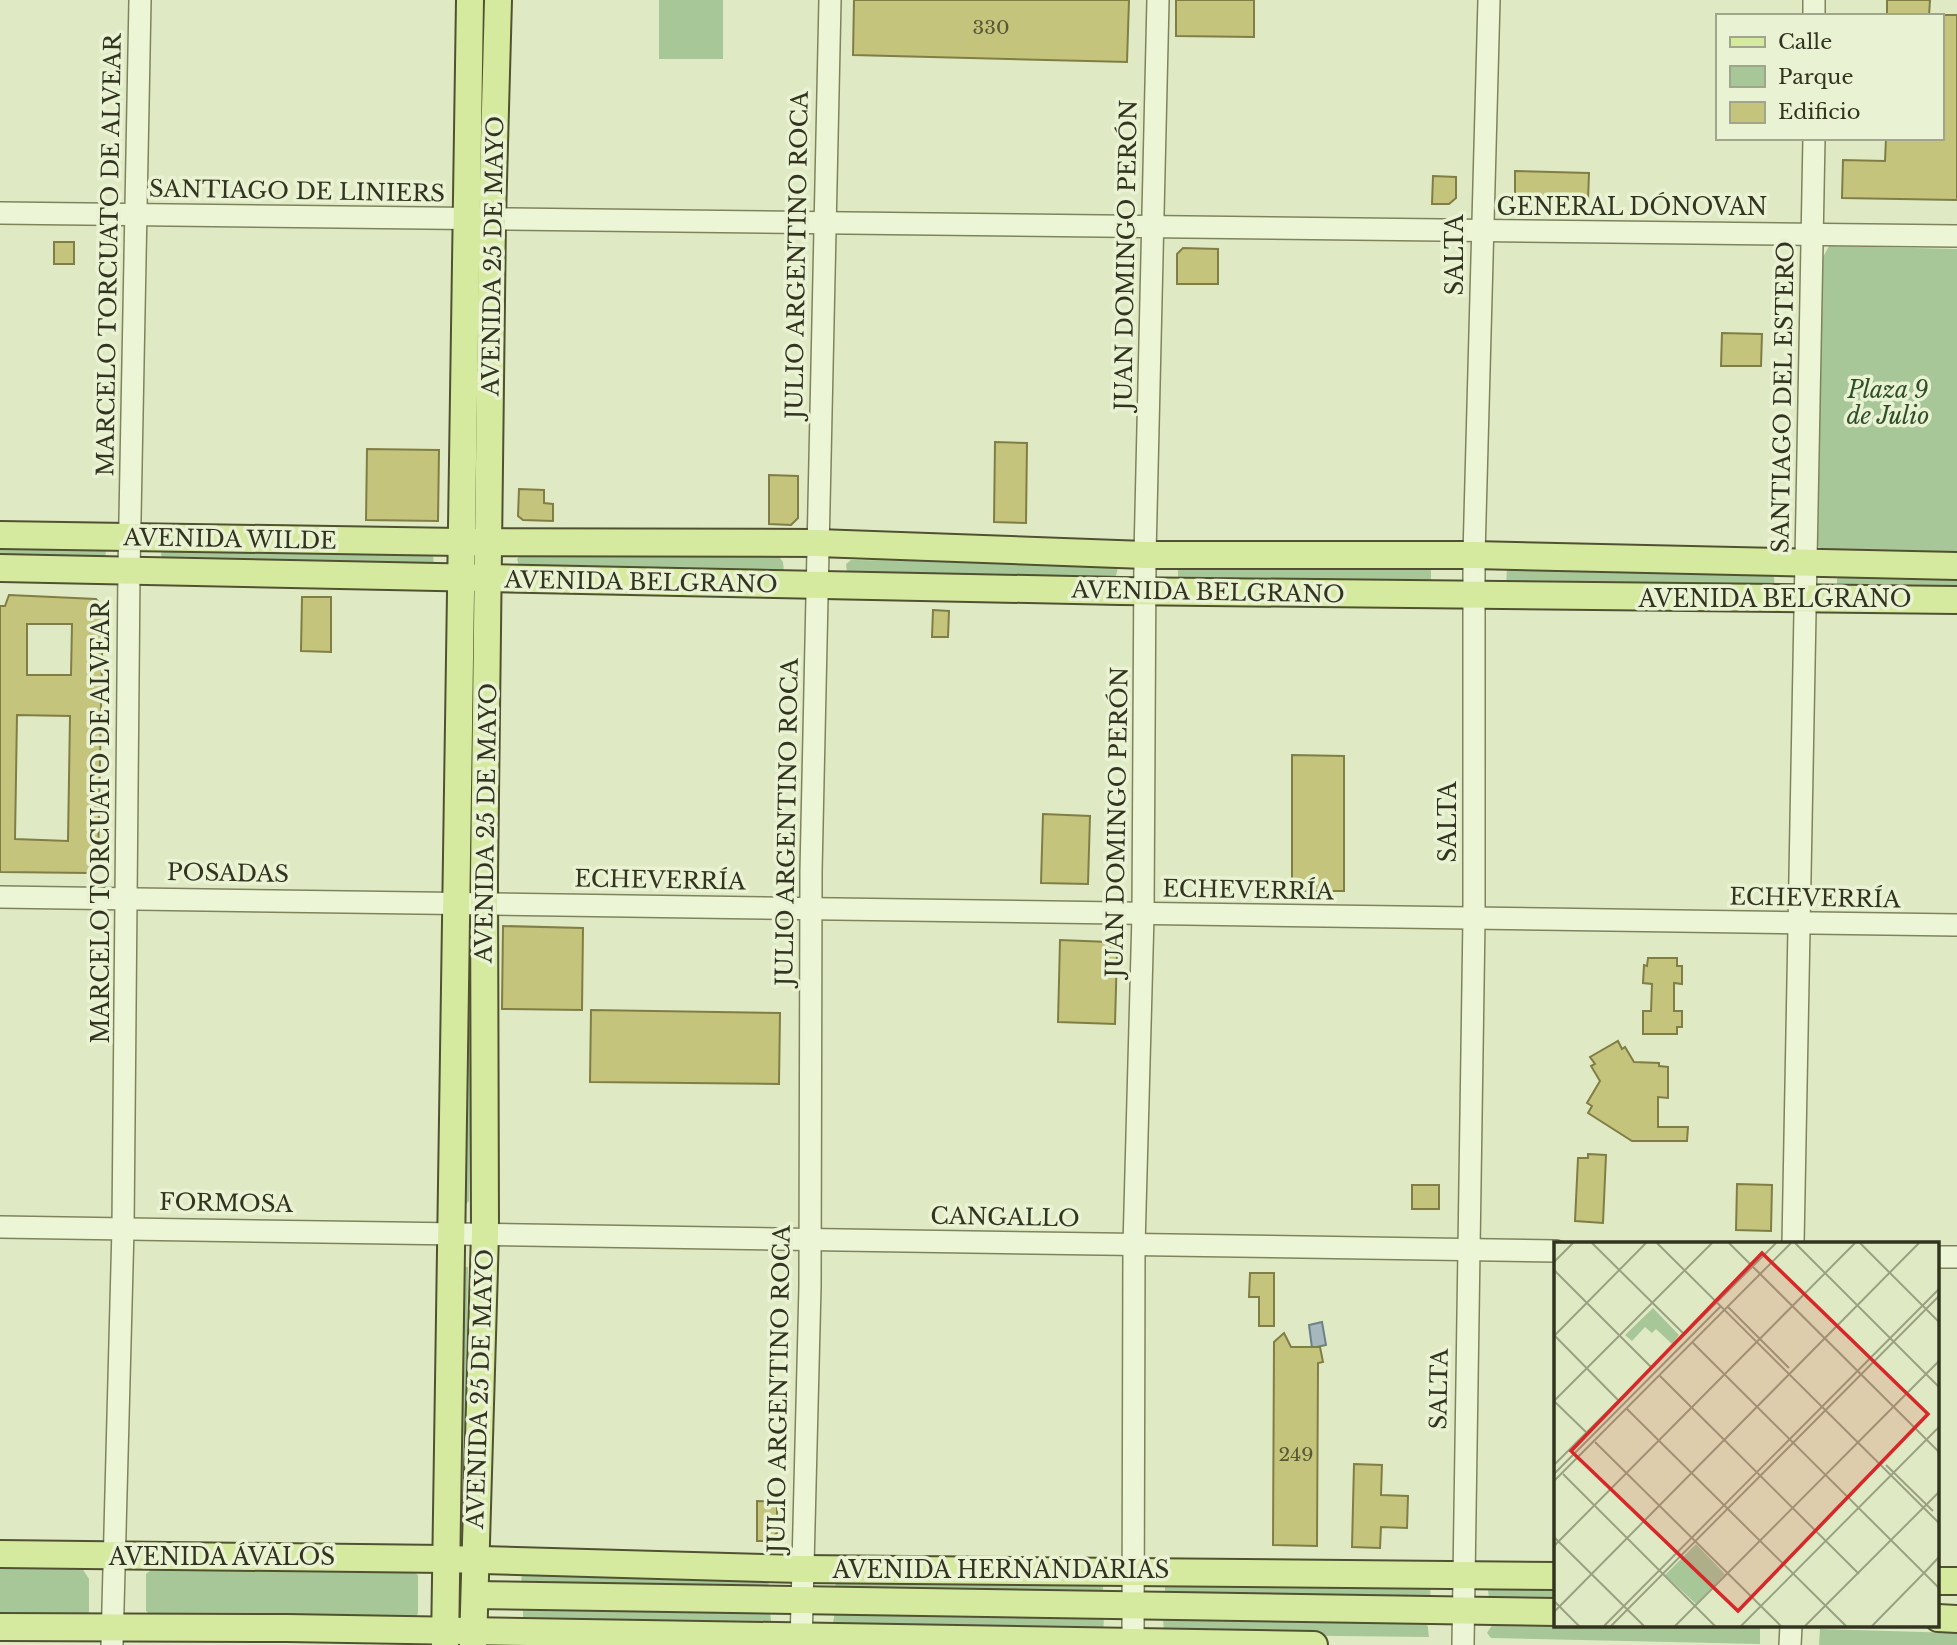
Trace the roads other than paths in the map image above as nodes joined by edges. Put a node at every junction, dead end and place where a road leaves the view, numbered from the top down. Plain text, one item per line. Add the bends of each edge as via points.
1 (140, 0) edge
2 (470, 0) edge
3 (498, 0) edge
4 (830, 0) edge
5 (1158, 0) edge
6 (1489, 0) edge
7 (1814, 140) edge
8 (0, 214) edge
9 (137, 214) junction
10 (479, 218) junction
11 (823, 223) junction
12 (1154, 225) junction
13 (1480, 232) junction
14 (1814, 234) junction
15 (1957, 236) edge
16 (0, 535) edge
17 (131, 538) junction
18 (460, 542) junction
19 (488, 542) junction
20 (818, 543) junction
21 (1145, 555) junction
22 (1474, 555) junction
23 (1805, 565) junction
24 (1957, 566) edge
25 (0, 568) edge
26 (129, 570) junction
27 (489, 579) junction
28 (460, 580) junction
29 (817, 586) junction
30 (1145, 591) junction
31 (1473, 596) junction
32 (1957, 600) edge
33 (1806, 601) junction
34 (0, 897) edge
35 (127, 897) junction
36 (454, 902) junction
37 (484, 903) junction
38 (811, 909) junction
39 (1143, 915) junction
40 (1474, 919) junction
41 (1800, 924) junction
42 (1957, 925) edge
43 (0, 1227) edge
44 (123, 1228) junction
45 (452, 1233) junction
46 (485, 1233) junction
47 (809, 1239) junction
48 (1793, 1242) edge
49 (1134, 1246) junction
50 (1467, 1249) junction
51 (1554, 1251) edge
52 (0, 1554) edge
53 (115, 1557) junction
54 (445, 1559) junction
55 (475, 1561) junction
56 (801, 1569) junction
57 (1134, 1570) junction
58 (1464, 1575) junction
59 (1554, 1576) edge
60 (475, 1595) junction
61 (803, 1601) junction
62 (1135, 1607) junction
63 (1463, 1611) junction
64 (1554, 1612) edge
65 (0, 1627) edge
66 (112, 1636) edge
67 (473, 1638) edge
68 (445, 1639) edge
69 (802, 1640) edge
70 (1133, 1644) edge
71 (1314, 1645) edge
72 (1463, 1645) edge

1 - 9 street, MARCELO TORCUATO DE ALVEAR
2 - 10 main road, AVENIDA 25 DE MAYO
3 - 10 main road, AVENIDA 25 DE MAYO
4 - 11 street, JULIO ARGENTINO ROCA
5 - 12 street, JUAN DOMINGO PERÓN
6 - 13 street, SALTA
7 - 14 street, SANTIAGO DEL ESTERO
8 - 9 street, SANTIAGO DE LINIERS
9 - 10 street, SANTIAGO DE LINIERS
9 - 17 street, MARCELO TORCUATO DE ALVEAR
10 - 11 street, GENERAL DÓNOVAN
10 - 18 main road, AVENIDA 25 DE MAYO
10 - 19 main road, AVENIDA 25 DE MAYO
11 - 12 street, GENERAL DÓNOVAN
11 - 20 street, JULIO ARGENTINO ROCA
12 - 13 street, GENERAL DÓNOVAN
12 - 21 street, JUAN DOMINGO PERÓN
13 - 14 street, GENERAL DÓNOVAN
13 - 22 street, SALTA
14 - 15 street, GENERAL DÓNOVAN
14 - 23 street, SANTIAGO DEL ESTERO
16 - 17 main road, AVENIDA WILDE
17 - 18 main road, AVENIDA WILDE
17 - 26 street, MARCELO TORCUATO DE ALVEAR
18 - 19 main road, AVENIDA BELGRANO
18 - 28 main road, AVENIDA 25 DE MAYO
19 - 20 main road, AVENIDA BELGRANO
19 - 27 main road, AVENIDA 25 DE MAYO
20 - 21 main road, AVENIDA BELGRANO
20 - 29 street, JULIO ARGENTINO ROCA
21 - 22 main road, AVENIDA BELGRANO
21 - 30 street, JUAN DOMINGO PERÓN
22 - 23 main road, AVENIDA BELGRANO
22 - 31 street, SALTA
23 - 24 main road, AVENIDA BELGRANO
23 - 33 street, SANTIAGO DEL ESTERO
25 - 26 main road, AVENIDA WILDE
26 - 28 main road, AVENIDA WILDE
26 - 35 street, MARCELO TORCUATO DE ALVEAR
27 - 28 main road, AVENIDA BELGRANO
27 - 29 main road, AVENIDA BELGRANO
27 - 37 main road, AVENIDA 25 DE MAYO
28 - 36 main road, AVENIDA 25 DE MAYO
29 - 30 main road, AVENIDA BELGRANO
29 - 38 street, JULIO ARGENTINO ROCA
30 - 31 main road, AVENIDA BELGRANO
30 - 39 street, JUAN DOMINGO PERÓN
31 - 33 main road, AVENIDA BELGRANO
31 - 40 street, SALTA
32 - 33 main road, AVENIDA BELGRANO
33 - 41 street, SANTIAGO DEL ESTERO
34 - 35 street, POSADAS
35 - 36 street, POSADAS
35 - 44 street, MARCELO TORCUATO DE ALVEAR
36 - 37 street, ECHEVERRÍA
36 - 45 main road, AVENIDA 25 DE MAYO
37 - 38 street, ECHEVERRÍA
37 - 46 main road, AVENIDA 25 DE MAYO
38 - 39 street, ECHEVERRÍA
38 - 47 street, JULIO ARGENTINO ROCA
39 - 40 street, ECHEVERRÍA
39 - 49 street, JUAN DOMINGO PERÓN
40 - 41 street, ECHEVERRÍA
40 - 50 street, SALTA
41 - 42 street, ECHEVERRÍA
41 - 48 street, SANTIAGO DEL ESTERO
43 - 44 street, FORMOSA
44 - 45 street, FORMOSA
44 - 53 street, MARCELO TORCUATO DE ALVEAR
45 - 46 street, CANGALLO
45 - 54 main road, AVENIDA 25 DE MAYO
46 - 47 street, CANGALLO
46 - 55 main road, AVENIDA 25 DE MAYO
47 - 49 street, CANGALLO
47 - 56 street, JULIO ARGENTINO ROCA
49 - 50 street, CANGALLO
49 - 57 street, JUAN DOMINGO PERÓN
50 - 51 street, CANGALLO
50 - 58 street, SALTA
52 - 53 main road, AVENIDA ÁVALOS
53 - 54 main road, AVENIDA ÁVALOS
53 - 66 street, MARCELO TORCUATO DE ALVEAR
54 - 55 main road, AVENIDA HERNANDARIAS
54 - 68 main road, AVENIDA 25 DE MAYO
55 - 56 main road, AVENIDA HERNANDARIAS
55 - 60 main road, AVENIDA 25 DE MAYO
56 - 57 main road, AVENIDA HERNANDARIAS
56 - 61 street, JULIO ARGENTINO ROCA
57 - 58 main road, AVENIDA HERNANDARIAS
57 - 62 street, JUAN DOMINGO PERÓN
58 - 59 main road, AVENIDA HERNANDARIAS
58 - 63 street, SALTA
60 - 61 main road, AVENIDA HERNANDARIAS
60 - 67 main road, AVENIDA 25 DE MAYO
61 - 62 main road, AVENIDA HERNANDARIAS
61 - 69 street, JULIO ARGENTINO ROCA
62 - 63 main road, AVENIDA HERNANDARIAS
62 - 70 street, JUAN DOMINGO PERÓN
63 - 64 main road, AVENIDA HERNANDARIAS
63 - 72 street, SALTA
65 - 66 main road
66 - 68 main road via 287,1628
67 - 68 main road
67 - 69 main road
69 - 70 main road
70 - 71 main road

